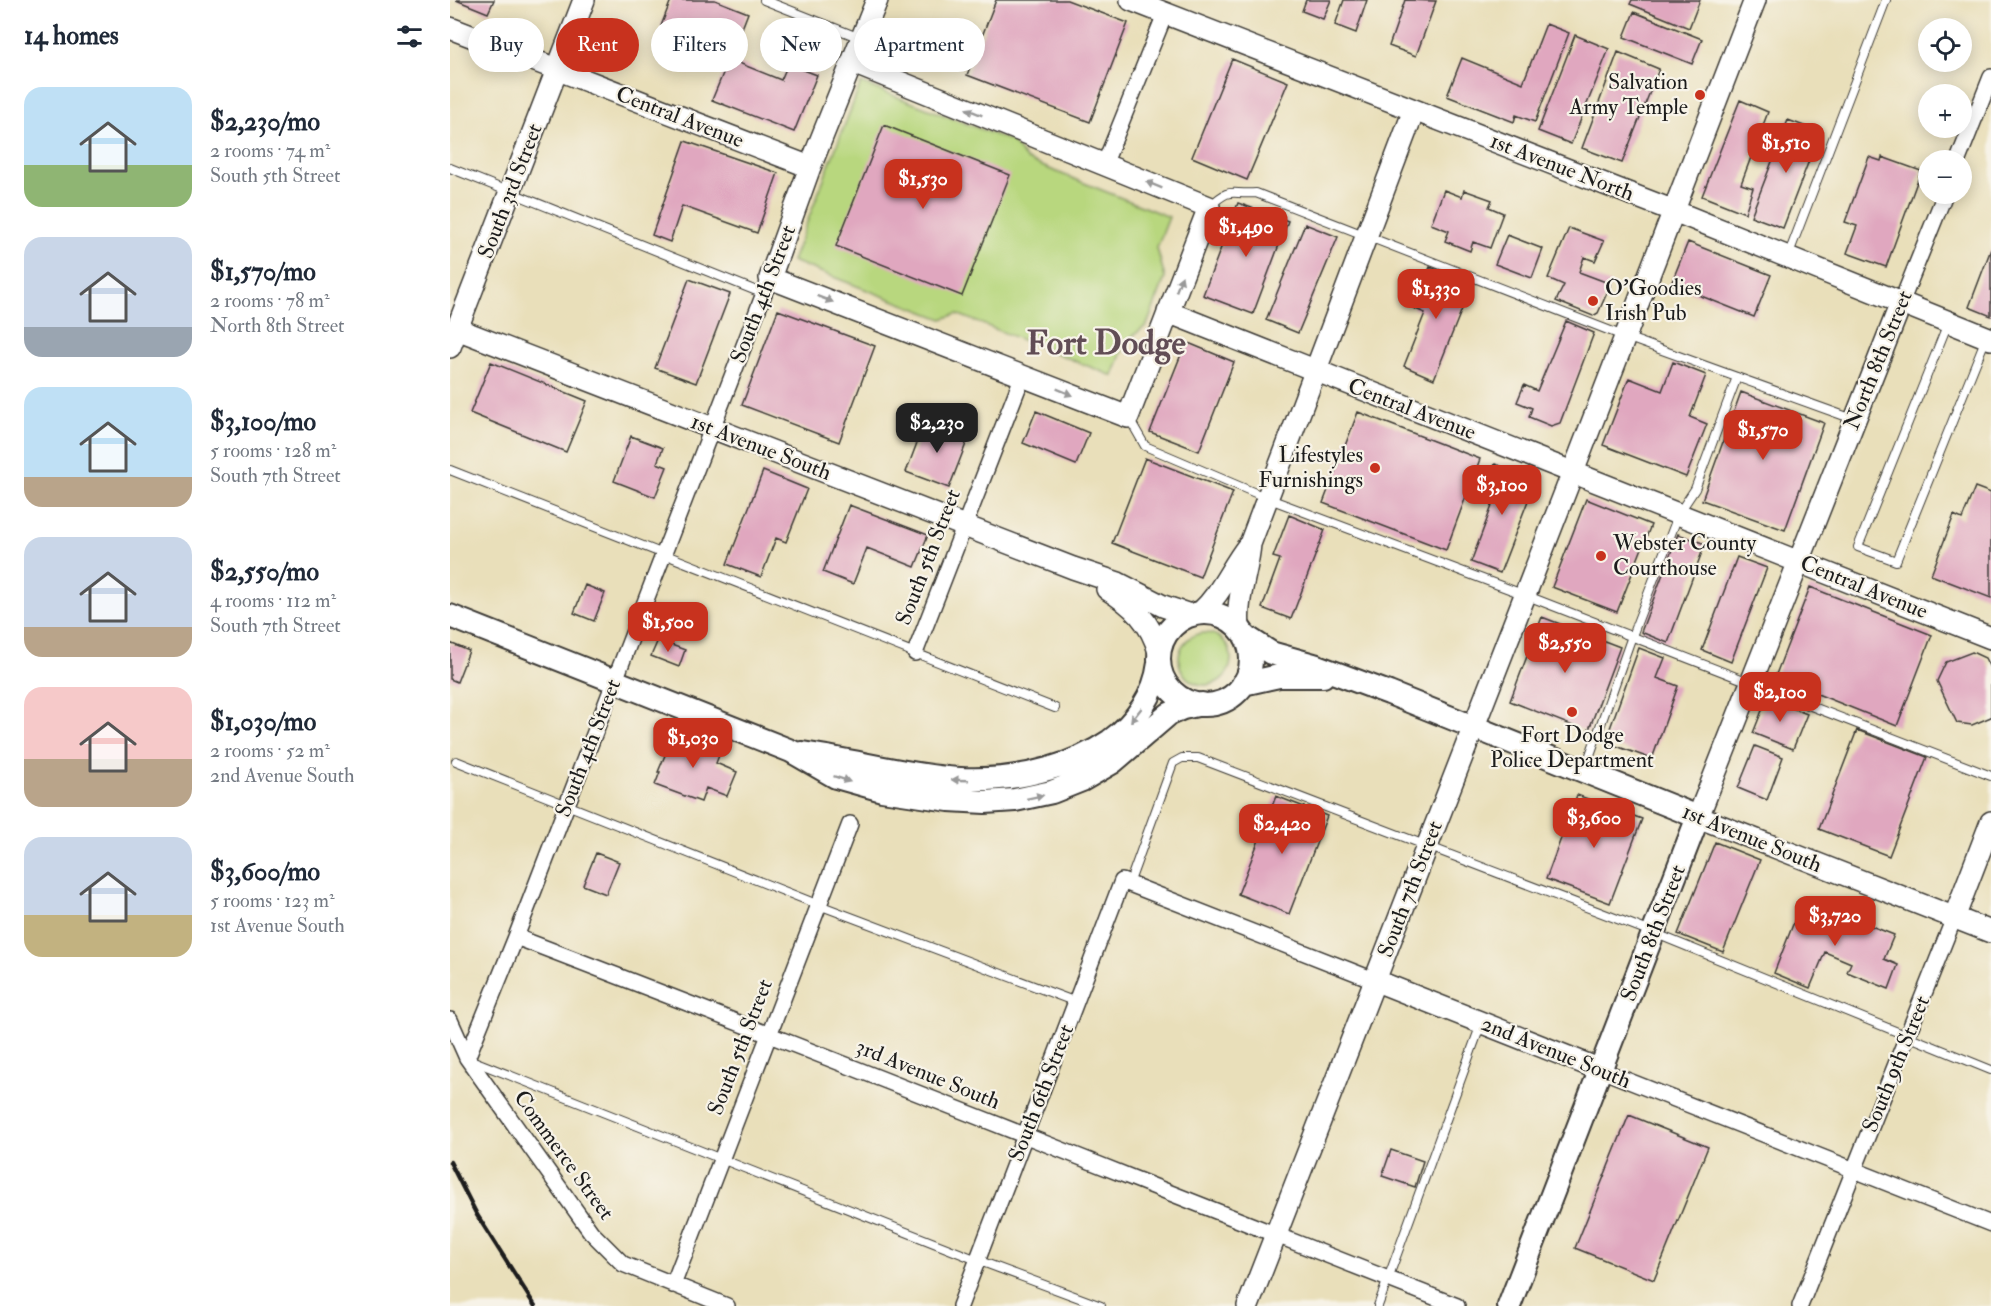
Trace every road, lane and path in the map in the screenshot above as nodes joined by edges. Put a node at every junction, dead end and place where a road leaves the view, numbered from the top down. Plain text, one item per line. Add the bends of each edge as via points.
1 (584, 0) edge
2 (764, 0) edge
3 (877, 0) edge
4 (1131, 0) edge
5 (1755, 0) edge
6 (1886, 0) edge
7 (1165, 14) junction
8 (577, 18) edge
9 (870, 18) edge
10 (450, 28) edge
11 (854, 36) edge
12 (853, 63) joint
13 (556, 68) edge
14 (556, 71) edge
15 (567, 72) edge
16 (1991, 77) edge
17 (1414, 110) junction
18 (1962, 150) edge
19 (1104, 165) junction
20 (810, 167) junction
21 (450, 168) edge
22 (510, 191) junction
23 (1941, 204) edge
24 (1209, 207) junction
25 (1674, 211) junction
26 (1367, 236) junction
27 (1788, 257) junction
28 (767, 286) junction
29 (1901, 303) junction
30 (1168, 312) junction
31 (1949, 322) junction
32 (452, 334) edge
33 (1626, 337) junction
34 (1989, 338) edge
35 (1316, 372) junction
36 (1023, 375) junction
37 (1737, 377) junction
38 (1128, 417) junction
39 (1854, 420) junction
40 (712, 428) junction
41 (450, 470) edge
42 (1573, 472) junction
43 (1267, 498) junction
44 (1678, 513) junction
45 (963, 526) junction
46 (1250, 544) junction
47 (663, 554) junction
48 (1799, 561) junction
49 (1073, 568) junction
50 (1525, 595) junction
51 (1195, 614) junction
52 (450, 616) edge
53 (1242, 632) junction
54 (1632, 636) junction
55 (1991, 638) edge
56 (915, 653) junction
57 (1159, 657) junction
58 (1346, 678) junction
59 (614, 682) junction
60 (1243, 684) junction
61 (1751, 684) junction
62 (1202, 704) junction
63 (1055, 708) dead end
64 (1473, 726) junction
65 (791, 752) junction
66 (456, 761) dead end
67 (1584, 771) junction
68 (1991, 776) edge
69 (565, 806) junction
70 (1698, 817) junction
71 (1991, 822) edge
72 (850, 824) dead end
73 (1426, 846) junction
74 (1125, 882) junction
75 (819, 905) junction
76 (1954, 918) junction
77 (1991, 932) edge
78 (1653, 933) junction
79 (516, 937) junction
80 (1374, 980) junction
81 (1076, 1002) junction
82 (450, 1020) edge
83 (1482, 1023) junction
84 (769, 1034) junction
85 (1907, 1036) junction
86 (467, 1058) junction
87 (1601, 1070) junction
88 (1991, 1070) edge
89 (1024, 1137) junction
90 (722, 1160) junction
91 (1853, 1170) junction
92 (1991, 1224) edge
93 (1274, 1234) junction
94 (977, 1260) junction
95 (1388, 1279) junction
96 (673, 1285) junction
97 (727, 1306) edge
98 (960, 1306) edge
99 (1101, 1306) edge
100 (1248, 1306) edge
101 (1378, 1306) edge
102 (1457, 1306) edge
103 (1509, 1306) edge
104 (1800, 1306) edge

1 - 8 main road, South 3rd Street
2 - 11 lane
3 - 9 main road, South 4th Street
4 - 7 main road, 1st Avenue North
5 - 25 main road, South 7th Street
6 - 27 lane
7 - 17 main road, 1st Avenue North
7 - 19 street
10 - 13 main road, Central Avenue
19 -> 12 main road
12 - 20 main road, South 4th Street
14 - 22 main road, South 3rd Street
15 - 20 main road, Central Avenue
16 - 18 street
17 - 25 main road, 1st Avenue North
17 - 26 main road
24 -> 19 main road
20 - 28 main road, South 4th Street
21 - 22 lane
22 - 28 lane
22 - 32 main road, South 3rd Street
23 - 29 street, North 8th Street
24 - 26 lane via 1224,193 1256,193
30 -> 24 main road
25 - 27 main road, 1st Avenue North
25 - 33 main road, South 7th Street
26 - 33 lane
26 - 35 main road
27 - 29 main road, 1st Avenue North
28 -> 36 main road
28 - 40 street, South 4th Street
29 - 31 main road, 1st Avenue North
29 - 39 main road, North 8th Street
30 - 35 main road, Central Avenue
30 - 38 main road
31 - 34 main road, 1st Avenue North
31 - 34 lane via 1858,546 1867,550 1896,561
32 - 40 main road, 1st Avenue South
33 - 37 lane
33 - 42 main road, South 7th Street
35 - 42 main road, Central Avenue
35 - 43 main road
36 -> 38 main road
36 - 45 street, South 5th Street
37 - 39 lane
37 - 44 lane via 1695,489
38 - 43 lane via 1145,446
39 - 48 main road, North 8th Street
40 - 45 main road, 1st Avenue South
40 - 47 street, South 4th Street
41 - 47 lane
42 - 44 main road, Central Avenue
42 - 50 main road, South 7th Street
43 - 46 main road
43 - 50 lane
44 - 48 main road, Central Avenue
44 - 54 lane
45 - 49 main road, 1st Avenue South
45 - 56 street, South 5th Street
46 - 51 main road via 1219,594
46 - 53 main road via 1238,605
47 - 56 lane
47 - 59 street, South 4th Street
48 - 55 main road, Central Avenue
48 - 61 main road, South 8th Street
49 - 51 main road, 1st Avenue South via 1118,583 1163,606
49 - 57 main road, 1st Avenue South via 1125,600 1142,616 1155,638
50 - 54 lane
50 - 64 main road, South 7th Street
51 - 53 main road, 1st Avenue South via 1220,615
51 - 57 main road via 1167,633
52 - 59 main road
53 - 58 main road, 1st Avenue South via 1271,653
53 - 60 main road via 1251,657
54 - 61 lane
54 - 67 lane
56 - 63 lane
57 - 62 main road, 1st Avenue South via 1164,679 1177,695
57 -> 65 main road via 1155,683 1146,702 1117,736 1073,761 1019,777 950,779
58 - 60 main road, 1st Avenue South via 1297,674
58 - 64 main road, 1st Avenue South
59 - 65 main road
59 - 69 street, South 4th Street
60 - 62 main road, 1st Avenue South via 1222,701
61 - 68 lane
61 - 70 main road, South 8th Street
65 -> 62 main road via 836,777 882,790 950,800 1015,800 1082,780 1121,756 1169,714
64 - 67 main road, 1st Avenue South
64 - 73 main road, South 7th Street
66 - 69 lane
67 - 70 main road, 1st Avenue South
69 - 75 lane
69 - 79 street, South 4th Street
70 - 76 main road, 1st Avenue South
70 - 78 main road, South 8th Street
71 - 76 main road, South 9th Street
72 - 75 street, South 5th Street
73 - 74 lane via 1198,758 1182,758 1173,764
73 - 78 lane
73 - 80 main road, South 7th Street
74 - 80 street, 2nd Avenue South
74 - 81 street, South 6th Street
75 - 81 lane
75 - 84 street, South 5th Street
76 - 77 main road, 1st Avenue South
76 - 85 street, South 9th Street
78 - 85 lane
78 - 87 main road, South 8th Street
79 - 84 street, 3rd Avenue South
79 - 86 street, South 4th Street
80 - 83 main road, 2nd Avenue South
80 - 93 main road, South 7th Street
81 - 89 street, South 6th Street
82 - 86 street, Commerce Street
83 - 87 main road, 2nd Avenue South
83 - 95 lane
84 - 89 street, 3rd Avenue South
84 - 90 street, South 5th Street
85 - 88 lane
85 - 91 street, South 9th Street
86 - 90 lane
86 - 96 street, Commerce Street via 591,1232 623,1263
87 - 91 street, 2nd Avenue South
87 - 103 main road, South 8th Street
89 - 93 street, 3rd Avenue South
89 - 94 street, South 6th Street
90 - 94 lane
90 - 96 street, South 5th Street
91 - 92 street, 2nd Avenue South
91 - 104 street, South 9th Street
93 - 95 street, 3rd Avenue South
93 - 100 main road, South 7th Street
94 - 98 street, South 6th Street
94 - 99 lane
95 - 101 lane
95 - 102 street, 3rd Avenue South
96 - 97 street, Commerce Street

